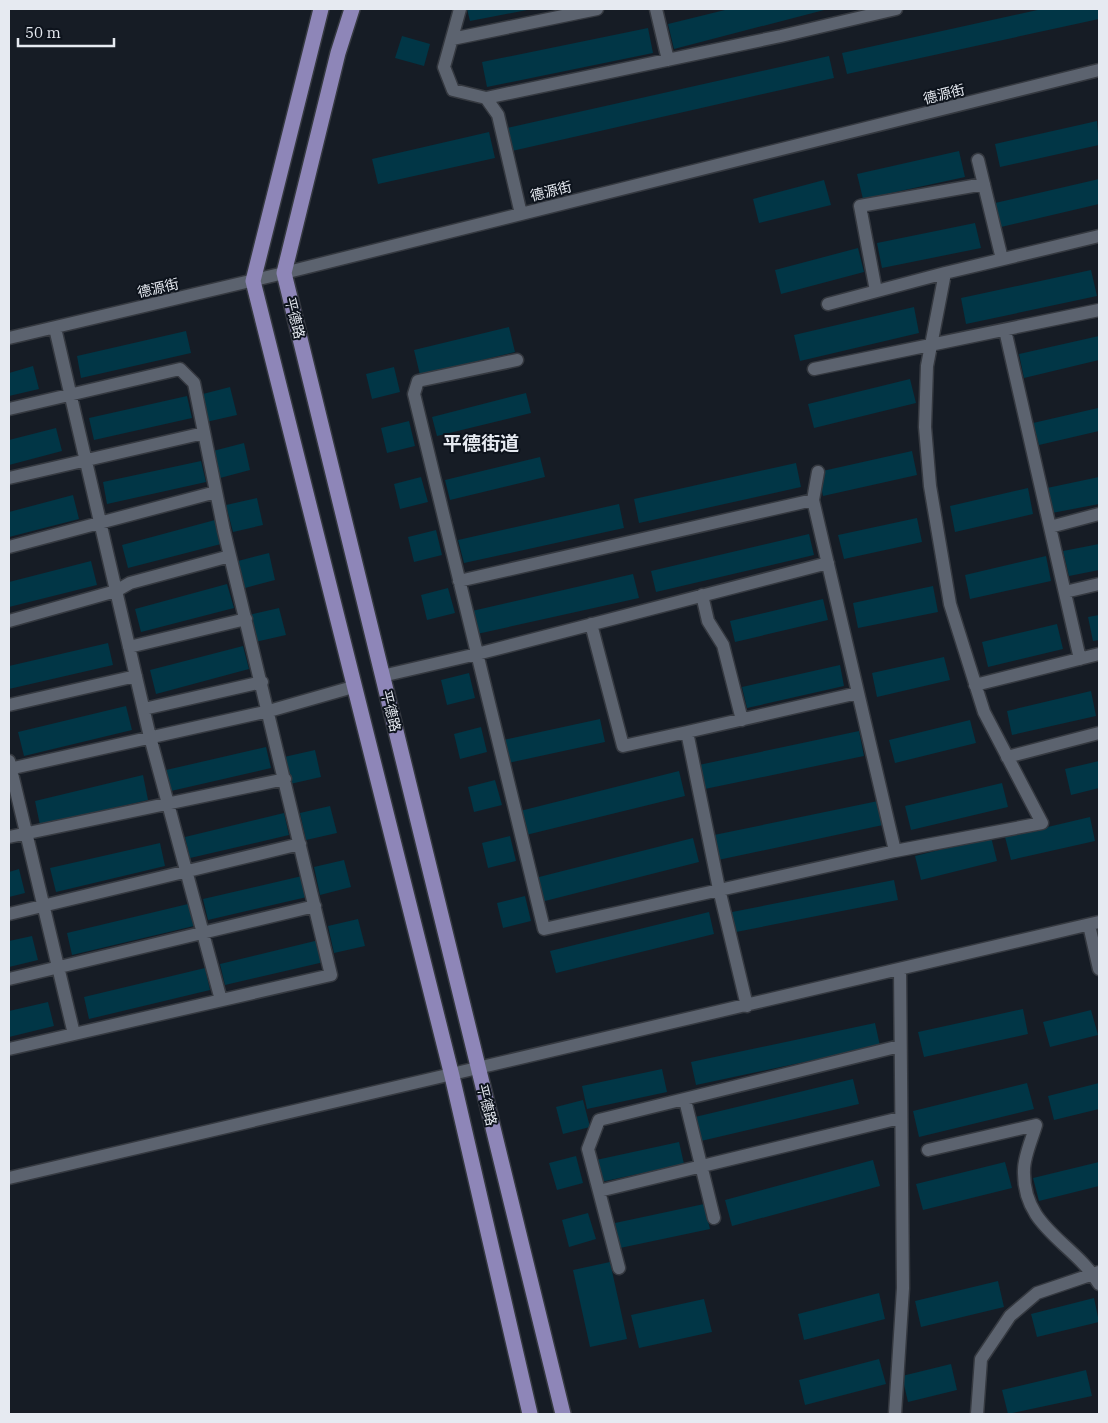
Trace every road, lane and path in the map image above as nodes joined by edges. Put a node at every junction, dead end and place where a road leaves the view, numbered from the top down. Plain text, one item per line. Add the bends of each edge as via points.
1 (321, 9) edge
2 (352, 9) edge
3 (460, 9) edge
4 (597, 9) edge
5 (656, 9) edge
6 (896, 9) edge
7 (849, 14) edge
8 (452, 39) junction
9 (668, 60) junction
10 (1099, 72) edge
11 (486, 98) junction
12 (978, 160) dead end
13 (984, 184) junction
14 (521, 214) junction
15 (1099, 236) edge
16 (1002, 259) junction
17 (284, 273) junction
18 (945, 273) junction
19 (253, 281) junction
20 (876, 291) junction
21 (828, 304) dead end
22 (1099, 310) edge
23 (55, 328) junction
24 (1005, 330) junction
25 (9, 338) edge
26 (932, 344) junction
27 (518, 360) dead end
28 (814, 369) dead end
29 (69, 395) junction
30 (9, 409) edge
31 (204, 433) junction
32 (84, 460) junction
33 (818, 472) dead end
34 (9, 478) edge
35 (216, 492) junction
36 (813, 500) junction
37 (1099, 514) edge
38 (100, 524) junction
39 (1050, 527) junction
40 (9, 547) edge
41 (230, 556) junction
42 (828, 563) junction
43 (459, 581) junction
44 (1099, 584) edge
45 (116, 591) junction
46 (1065, 592) junction
47 (702, 595) junction
48 (246, 619) junction
49 (9, 621) edge
50 (591, 624) junction
51 (129, 647) junction
52 (477, 654) junction
53 (1098, 657) edge
54 (1080, 659) junction
55 (136, 676) junction
56 (382, 676) junction
57 (262, 682) junction
58 (976, 685) junction
59 (353, 687) junction
60 (858, 693) junction
61 (9, 705) edge
62 (144, 709) junction
63 (269, 711) junction
64 (742, 720) junction
65 (687, 732) junction
66 (1099, 733) edge
67 (150, 737) junction
68 (1007, 757) junction
69 (9, 766) edge
70 (285, 779) junction
71 (169, 805) junction
72 (26, 834) junction
73 (9, 838) edge
74 (300, 844) junction
75 (895, 851) junction
76 (188, 871) junction
77 (719, 889) junction
78 (315, 906) junction
79 (44, 907) junction
80 (9, 914) edge
81 (1094, 924) edge
82 (204, 932) junction
83 (59, 968) junction
84 (1099, 969) edge
85 (900, 970) junction
86 (9, 979) edge
87 (221, 1000) junction
88 (747, 1006) junction
89 (74, 1034) junction
90 (900, 1046) junction
91 (9, 1048) edge
92 (478, 1070) junction
93 (452, 1076) junction
94 (685, 1100) junction
95 (900, 1118) junction
96 (928, 1150) dead end
97 (703, 1166) junction
98 (9, 1178) edge
99 (599, 1191) junction
100 (714, 1218) dead end
101 (619, 1268) dead end
102 (1097, 1277) edge
103 (530, 1414) edge
104 (563, 1414) edge
105 (895, 1414) edge
106 (977, 1414) edge

1 - 19 main road, 平德路
2 - 17 main road, 平德路 via 338,53
3 - 8 street
4 - 8 street
5 - 9 street
6 - 7 street
7 - 9 street
8 - 11 street via 444,68 453,90
9 - 11 street
10 - 14 street, 德源街
11 - 14 street via 498,115
12 - 13 street
13 - 16 street
13 - 20 street via 860,206
14 - 17 street, 德源街
15 - 16 street
16 - 18 street
17 - 19 street, 德源街
17 - 56 main road, 平德路
18 - 20 street
18 - 26 street
19 - 23 street, 德源街
19 - 59 main road, 平德路
20 - 21 street
22 - 24 street
23 - 25 street, 德源街
23 - 29 street
24 - 26 street
24 - 39 street
26 - 28 street
26 - 58 street via 925,427 930,486 950,604
27 - 43 street via 418,381 414,394
29 - 30 street
29 - 31 street via 180,369 194,383
29 - 32 street
31 - 32 street
31 - 35 street
32 - 34 street
32 - 38 street
33 - 36 street
35 - 38 street
35 - 41 street
36 - 42 street
36 - 43 street
37 - 39 street
38 - 40 street
38 - 45 street
39 - 46 street
41 - 45 street via 130,582
41 - 48 street
42 - 47 street
42 - 60 street
43 - 52 street
44 - 46 street
45 - 49 street
45 - 51 street
46 - 54 street
47 - 50 street
47 - 64 street via 708,621 723,645
48 - 51 street
48 - 57 street
50 - 52 street
50 - 65 street via 623,746
51 - 55 street
52 - 56 street
52 - 77 street via 544,929
53 - 54 street
54 - 58 street
55 - 61 street
55 - 62 street
56 - 92 main road, 平德路
57 - 62 street
57 - 63 street
58 - 68 street via 984,712
59 - 63 street
59 - 93 main road, 平德路
60 - 64 street
60 - 75 street
62 - 67 street
63 - 67 street
63 - 70 street
64 - 65 street
65 - 77 street
66 - 68 street
67 - 69 street
67 - 71 street
68 - 75 street via 1042,823
69 - 72 street
70 - 71 street
70 - 74 street
71 - 72 street
71 - 76 street
72 - 73 street
72 - 79 street
74 - 76 street
74 - 78 street
75 - 77 street
76 - 79 street
76 - 82 street
77 - 88 street
78 - 82 street
78 - 87 street via 331,975
79 - 80 street
79 - 83 street
81 - 84 street
81 - 85 street
82 - 83 street
82 - 87 street
83 - 86 street
83 - 89 street
85 - 88 street
85 - 90 street
87 - 89 street
88 - 92 street
89 - 91 street
90 - 94 street
90 - 95 street
92 - 93 street
92 - 104 main road, 平德路
93 - 98 street
93 - 103 main road, 平德路
94 - 97 street
94 - 99 street via 599,1120 588,1149
95 - 97 street
95 - 105 street via 903,1288
96 - 102 street via 1036,1126 1024,1168 1026,1194 1040,1223
97 - 99 street
97 - 100 street
99 - 101 street
102 - 106 street via 1037,1293 1010,1316 981,1359

